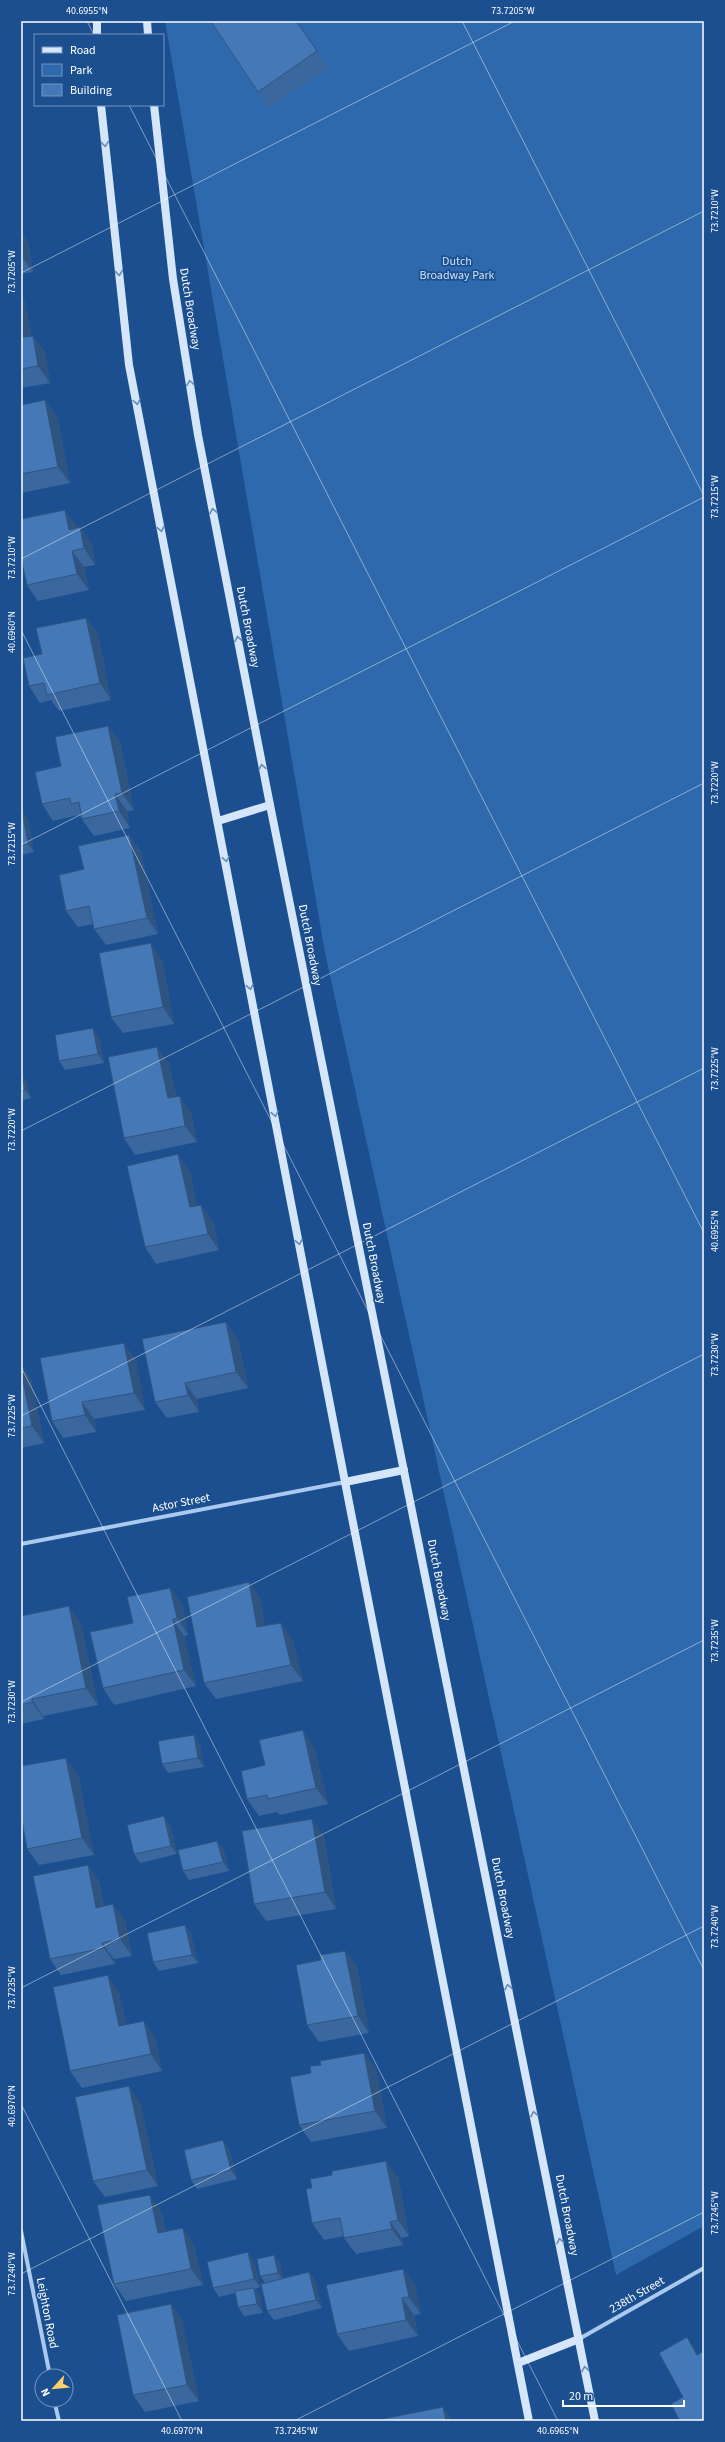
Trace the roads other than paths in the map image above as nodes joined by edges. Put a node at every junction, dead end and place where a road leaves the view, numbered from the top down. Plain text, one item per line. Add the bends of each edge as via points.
1 (97, 21) edge
2 (147, 21) edge
3 (97, 34) edge
4 (148, 34) edge
5 (101, 106) edge
6 (154, 106) edge
7 (270, 805) junction
8 (218, 821) junction
9 (404, 1470) junction
10 (345, 1482) junction
11 (21, 1544) edge
12 (21, 2231) edge
13 (704, 2268) edge
14 (579, 2339) junction
15 (518, 2363) junction
16 (48, 2368) edge
17 (56, 2408) edge
18 (58, 2421) edge
19 (529, 2421) edge
20 (595, 2421) edge

1 - 3 main road
2 - 4 main road
5 -> 8 main road via 129,365
7 -> 6 main road, Dutch Broadway via 197,427 173,279
7 - 8 main road
7 - 9 main road, Dutch Broadway
8 -> 10 main road
9 - 10 main road
14 -> 9 main road, Dutch Broadway
10 - 11 street, Astor Street
10 - 15 main road
12 - 16 street, Leighton Road
13 - 14 street, 238th Street
14 - 15 main road
20 -> 14 main road, Dutch Broadway
15 - 19 main road
17 - 18 street

